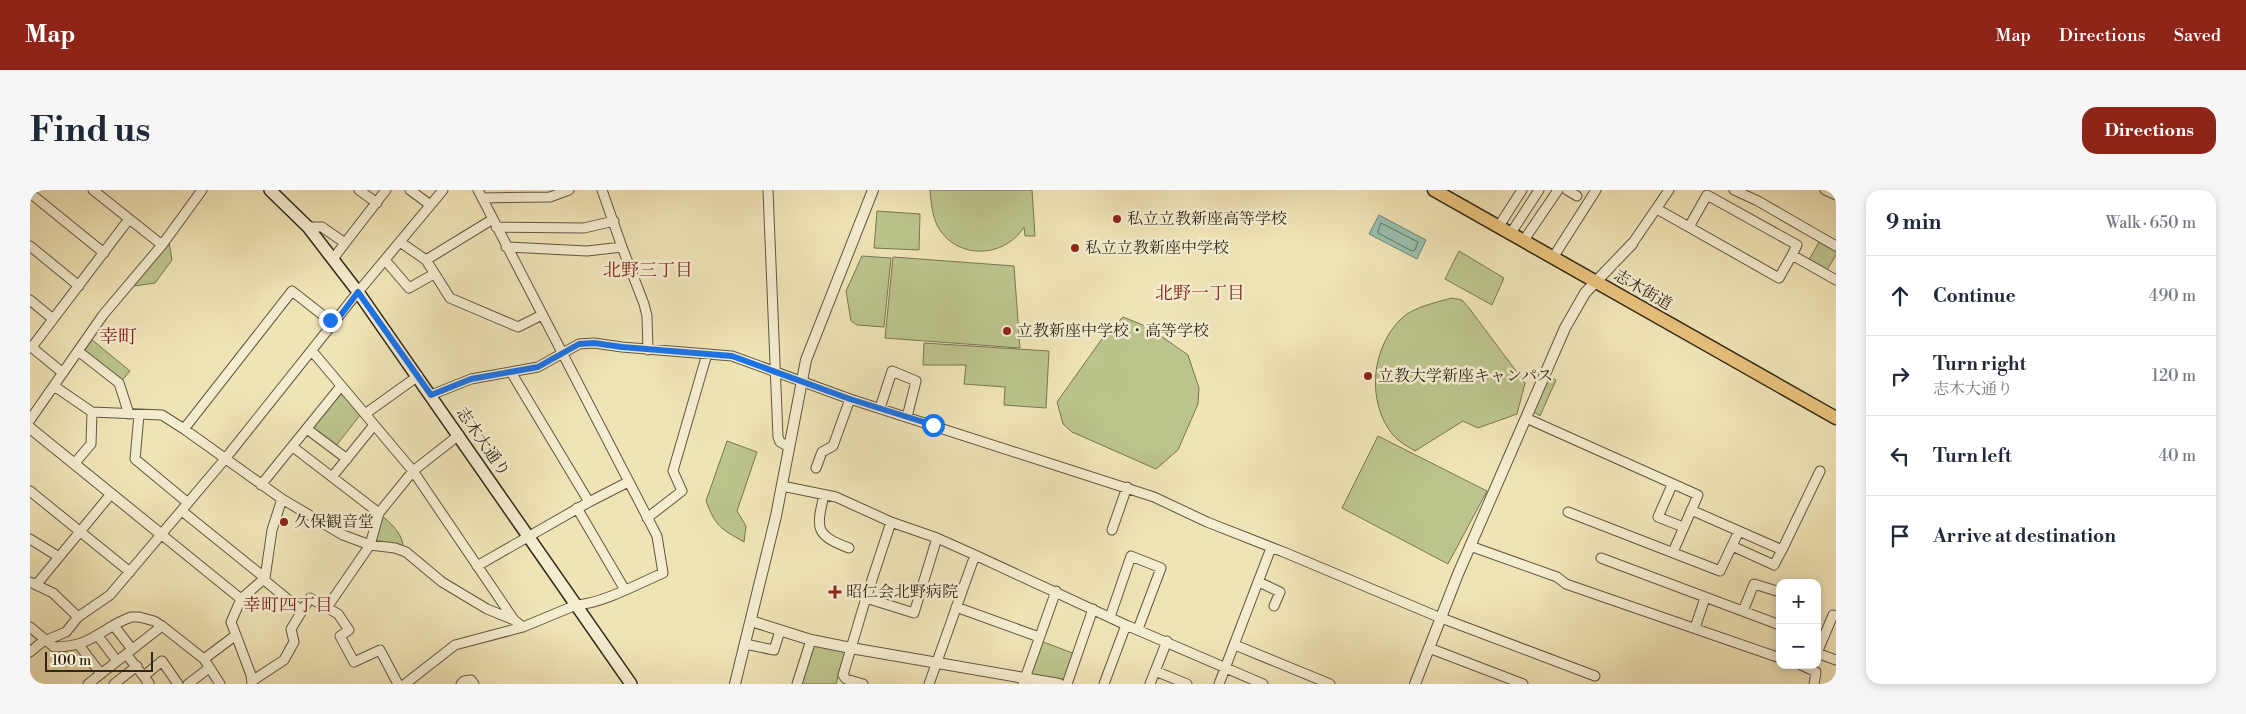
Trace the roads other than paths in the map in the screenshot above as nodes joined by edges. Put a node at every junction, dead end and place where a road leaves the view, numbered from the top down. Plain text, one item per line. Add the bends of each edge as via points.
1 (93, 190) edge
2 (202, 190) edge
3 (359, 190) edge
4 (386, 190) edge
5 (410, 190) edge
6 (443, 190) edge
7 (569, 190) edge
8 (602, 190) edge
9 (768, 190) edge
10 (872, 190) edge
11 (1434, 190) edge
12 (1522, 190) edge
13 (1539, 190) edge
14 (1558, 190) edge
15 (1568, 190) edge
16 (1596, 190) edge
17 (1670, 190) edge
18 (1734, 190) edge
19 (1825, 190) edge
20 (274, 191) edge
21 (30, 193) edge
22 (480, 194) edge
23 (1836, 195) edge
24 (1577, 196) dead end
25 (377, 203) junction
26 (429, 204) junction
27 (1657, 209) junction
28 (129, 219) junction
29 (614, 221) junction
30 (494, 223) junction
31 (1499, 226) junction
32 (1689, 226) junction
33 (308, 227) junction
34 (1511, 233) junction
35 (1524, 240) junction
36 (400, 242) junction
37 (345, 243) junction
38 (1632, 244) joint
39 (162, 245) junction
40 (30, 246) edge
41 (1836, 246) edge
42 (506, 247) junction
43 (622, 247) junction
44 (104, 252) junction
45 (1792, 255) junction
46 (1554, 256) junction
47 (333, 259) junction
48 (385, 260) junction
49 (426, 260) junction
50 (434, 274) junction
51 (1836, 280) edge
52 (1596, 282) junction
53 (79, 286) junction
54 (358, 292) junction
55 (30, 300) edge
56 (542, 315) junction
57 (53, 319) junction
58 (334, 324) junction
59 (31, 347) edge
60 (648, 350) junction
61 (78, 351) junction
62 (312, 351) junction
63 (561, 353) junction
64 (707, 354) junction
65 (776, 371) junction
66 (511, 372) junction
67 (63, 373) junction
68 (418, 376) junction
69 (801, 380) junction
70 (54, 386) junction
71 (341, 386) junction
72 (431, 395) junction
73 (850, 399) junction
74 (880, 408) junction
75 (92, 412) junction
76 (129, 414) junction
77 (365, 414) junction
78 (139, 415) junction
79 (907, 417) junction
80 (1526, 418) junction
81 (1836, 418) edge
82 (30, 420) edge
83 (374, 425) junction
84 (30, 428) edge
85 (184, 429) junction
86 (307, 429) junction
87 (459, 435) junction
88 (293, 447) junction
89 (789, 447) junction
90 (226, 459) junction
91 (347, 459) junction
92 (74, 464) junction
93 (816, 468) dead end
94 (413, 471) junction
95 (1820, 471) dead end
96 (332, 477) junction
97 (628, 482) junction
98 (261, 485) junction
99 (1672, 485) junction
100 (782, 486) junction
101 (1127, 487) junction
102 (30, 491) edge
103 (111, 494) junction
104 (824, 495) junction
105 (282, 499) junction
106 (589, 502) junction
107 (188, 503) junction
108 (577, 508) junction
109 (1691, 510) junction
110 (182, 511) junction
111 (1568, 512) dead end
112 (379, 513) junction
113 (646, 518) junction
114 (891, 522) junction
115 (1683, 527) junction
116 (1112, 530) dead end
117 (1739, 531) junction
118 (80, 534) junction
119 (162, 535) junction
120 (529, 535) junction
121 (937, 538) junction
122 (30, 540) edge
123 (370, 545) junction
124 (1470, 546) junction
125 (1732, 546) junction
126 (849, 548) dead end
127 (1271, 548) junction
128 (1782, 550) junction
129 (1673, 552) junction
130 (975, 555) junction
131 (59, 557) junction
132 (1601, 558) dead end
133 (477, 566) junction
134 (130, 572) junction
135 (264, 579) junction
136 (1259, 582) junction
137 (33, 583) edge
138 (625, 590) junction
139 (1056, 591) junction
140 (1776, 591) edge
141 (866, 598) junction
142 (1706, 598) junction
143 (241, 599) junction
144 (576, 605) junction
145 (328, 606) junction
146 (1274, 606) dead end
147 (956, 607) junction
148 (1093, 609) junction
149 (302, 611) junction
150 (1743, 612) junction
151 (1833, 616) dead end
152 (78, 617) junction
153 (1110, 617) junction
154 (1441, 617) junction
155 (514, 620) junction
156 (751, 621) junction
157 (1126, 624) junction
158 (1777, 624) edge
159 (114, 626) junction
160 (162, 626) junction
161 (523, 627) junction
162 (30, 628) edge
163 (1695, 628) junction
164 (1138, 629) junction
165 (780, 631) junction
166 (236, 635) junction
167 (98, 636) junction
168 (1039, 637) junction
169 (46, 640) junction
170 (811, 640) junction
171 (1167, 641) junction
172 (745, 644) junction
173 (1821, 644) edge
174 (79, 645) junction
175 (1234, 645) junction
176 (851, 648) junction
177 (1429, 648) junction
178 (30, 652) edge
179 (129, 652) junction
180 (1821, 654) edge
181 (1776, 657) edge
182 (204, 659) junction
183 (1836, 660) edge
184 (117, 661) junction
185 (936, 663) junction
186 (136, 666) junction
187 (1226, 667) junction
188 (209, 668) junction
189 (1813, 669) edge
190 (1155, 671) junction
191 (101, 674) junction
192 (1595, 676) dead end
193 (146, 680) edge
194 (1024, 681) edge
195 (252, 682) edge
196 (88, 684) edge
197 (114, 684) edge
198 (178, 684) edge
199 (188, 684) edge
200 (220, 684) edge
201 (398, 684) edge
202 (405, 684) edge
203 (461, 684) edge
204 (474, 684) edge
205 (631, 684) edge
206 (735, 684) edge
207 (797, 684) edge
208 (863, 684) edge
209 (928, 684) edge
210 (1059, 684) edge
211 (1067, 684) edge
212 (1104, 684) edge
213 (1150, 684) edge
214 (1187, 684) edge
215 (1219, 684) edge
216 (1263, 684) edge
217 (1330, 684) edge
218 (1416, 684) edge
219 (1523, 684) edge
220 (1814, 684) edge

1 - 28 street
2 - 39 street
3 - 25 street
4 - 25 street
5 - 26 street
6 - 26 street
7 - 22 street via 550,197
8 - 29 street
9 - 65 street
10 - 69 street via 814,335
11 - 31 main road, 志木街道
12 - 31 street
13 - 34 street
14 - 35 street
15 - 24 street
16 - 46 street
17 - 27 street
18 - 41 street
19 - 23 street
20 - 33 main road, 志木大通り
21 - 44 street
22 - 30 street
25 - 37 street
26 - 36 street
27 - 32 street
27 - 38 street
28 - 39 street
28 - 44 street
29 - 30 street via 584,228
29 - 43 street
30 - 42 street
30 - 49 street
31 - 34 main road, 志木街道
32 - 45 street via 1779,278
32 - 45 street via 1707,195 1797,246
33 - 37 street via 322,227
33 - 47 main road, 志木大通り
34 - 35 main road, 志木街道
35 - 46 main road, 志木街道
36 - 48 street
36 - 49 street
37 - 47 street
38 - 52 street
39 - 61 street via 103,315
40 - 53 street
42 - 43 street via 587,251
42 - 56 street
43 - 60 street via 644,304
44 - 53 street
45 - 51 street
46 - 52 main road, 志木街道
47 - 54 main road, 志木大通り
48 - 50 street via 409,288
48 - 54 street
49 - 50 street
50 - 56 street via 450,298 518,327
52 - 80 street via 1574,312
52 - 81 main road, 志木街道
53 - 57 street
54 - 58 street
54 - 68 main road, 志木大通り
55 - 57 street
56 - 63 street
57 - 59 street
58 - 62 street
58 - 85 street via 292,291
59 - 67 street
60 - 63 street via 594,343 579,344
60 - 64 street
61 - 67 street
61 - 76 street via 119,383
62 - 71 street
62 - 90 street
63 - 66 street via 538,367
63 - 97 street
64 - 65 street via 732,356
64 - 113 street via 673,471 682,491
65 - 69 street
65 - 89 street via 778,437
66 - 72 street via 471,379
66 - 106 street
67 - 70 street
68 - 72 main road, 志木大通り
68 - 77 street
69 - 73 street
69 - 89 street
70 - 75 street
70 - 82 street
71 - 77 street
71 - 86 street
72 - 87 main road, 志木大通り
73 - 74 street
73 - 93 street via 833,446 822,452
74 - 79 street
74 - 79 street via 892,371 916,381
75 - 76 street
75 - 92 street via 91,444
76 - 78 street
77 - 83 street
78 - 85 street via 162,415
78 - 107 street via 135,459
79 - 101 street
80 - 99 street
80 - 124 street
83 - 91 street
83 - 94 street
84 - 92 street
85 - 90 street
86 - 88 street
86 - 91 street
87 - 94 street
87 - 120 main road, 志木大通り
88 - 96 street
88 - 98 street
89 - 100 street
90 - 98 street
90 - 107 street
91 - 96 street
92 - 103 street
94 - 112 street
94 - 133 street
95 - 128 street
96 - 112 street
97 - 106 street
97 - 113 street
98 - 105 street
99 - 109 street via 1698,495
99 - 115 street via 1658,517
100 - 104 street
100 - 156 street
101 - 116 street
101 - 127 street
102 - 118 street
103 - 118 street
103 - 119 street
104 - 114 street via 836,497
104 - 126 street via 818,520 822,532 826,538
105 - 123 street via 343,535
105 - 135 street via 272,530
106 - 108 street
107 - 110 street
108 - 120 street
108 - 138 street
109 - 115 street
109 - 117 street
110 - 119 street
110 - 135 street
111 - 129 street
112 - 123 street
113 - 138 street via 657,536 663,572
114 - 121 street
114 - 141 street
115 - 129 street
117 - 125 street
117 - 128 street
118 - 131 street
118 - 134 street
119 - 134 street
119 - 143 street
120 - 133 street
120 - 144 main road, 志木大通り
121 - 130 street
121 - 141 street via 914,613
122 - 131 street
123 - 145 street
123 - 155 street via 406,552 442,582
124 - 154 street
124 - 163 street via 1557,577 1566,584
125 - 128 street via 1774,566
125 - 129 street via 1720,571
127 - 136 street
127 - 154 street
130 - 139 street
130 - 147 street
131 - 137 street
132 - 142 street
133 - 155 street
134 - 152 street via 110,595
135 - 143 street
135 - 149 street
136 - 146 street via 1280,592
136 - 175 street
137 - 152 street via 53,593
138 - 144 street
139 - 148 street
139 - 168 street
140 - 150 street via 1754,584
141 - 176 street
142 - 150 street
142 - 163 street
143 - 166 street via 231,622
144 - 161 street
144 - 205 main road, 志木大通り
145 - 149 street via 310,598
145 - 201 street via 349,630 340,636 354,662 380,650
147 - 168 street
147 - 185 street
148 - 153 street
148 - 211 street
149 - 195 street via 292,630 294,642 284,660
150 - 158 street
151 - 173 street
152 - 169 street via 66,632
153 - 157 street
153 - 164 street via 1131,556 1161,568
154 - 177 street
154 - 192 street
155 - 161 street
156 - 165 street
156 - 172 street
157 - 164 street
157 - 212 street
159 - 160 street via 123,620 139,617
159 - 167 street
159 - 179 street
160 - 179 street
160 - 182 street
161 - 202 street via 455,645
162 - 169 street
163 - 181 street
164 - 171 street
165 - 170 street
165 - 172 street via 774,650
166 - 182 street
166 - 195 street
167 - 174 street
167 - 184 street
168 - 194 street
169 - 174 street via 54,647
169 - 178 street
170 - 176 street
170 - 207 street
171 - 187 street
171 - 190 street
172 - 206 street
174 - 191 street
175 - 187 street
175 - 217 street
176 - 185 street
176 - 208 street via 843,675
177 - 218 street
177 - 219 street
179 - 184 street
179 - 186 street
180 - 183 street
182 - 188 street
184 - 191 street
185 - 194 street
185 - 209 street
186 - 193 street
186 - 197 street
187 - 215 street
187 - 216 street
188 - 199 street
188 - 200 street
189 - 220 street via 1817,676
190 - 213 street
190 - 214 street
191 - 196 street
193 - 198 street via 162,661
194 - 210 street
203 - 204 street via 471,680

